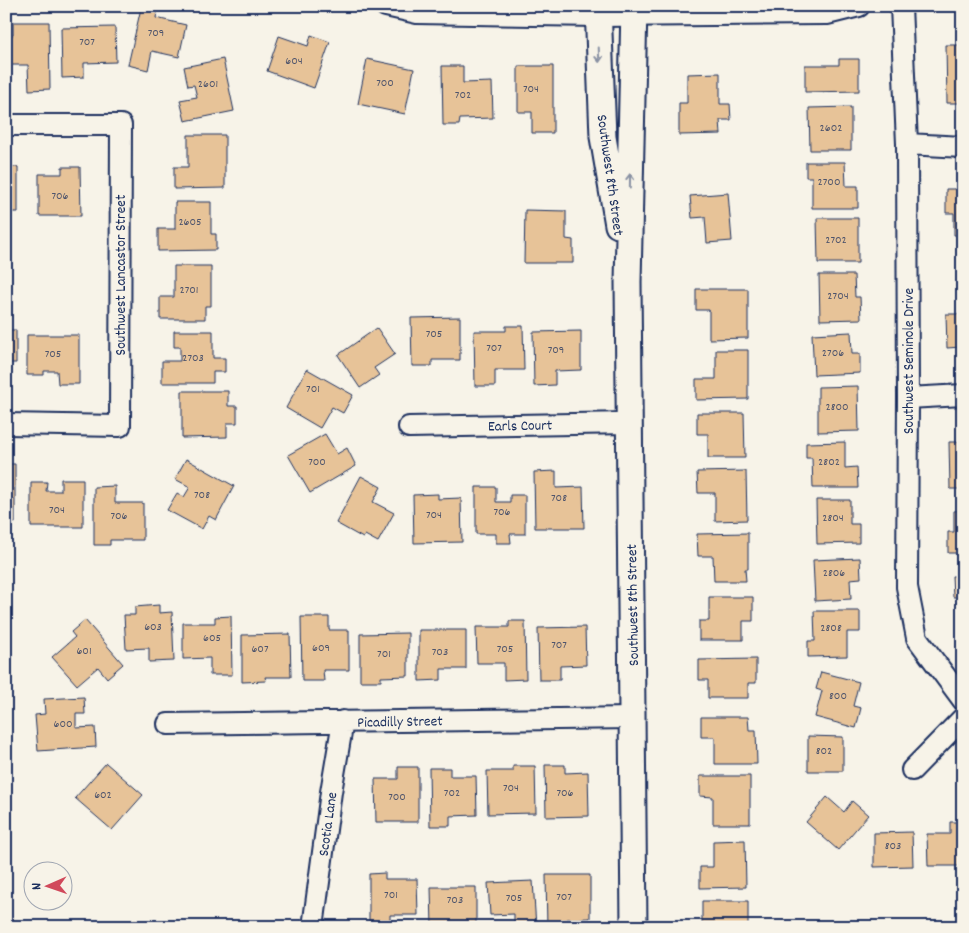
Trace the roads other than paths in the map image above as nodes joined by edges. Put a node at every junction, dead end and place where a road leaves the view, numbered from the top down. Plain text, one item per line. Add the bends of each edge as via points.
1 (386, 6) edge
2 (859, 6) edge
3 (901, 6) edge
4 (598, 11) edge
5 (634, 11) edge
6 (6, 125) edge
7 (907, 144) junction
8 (963, 147) edge
9 (628, 282) junction
10 (963, 395) edge
11 (908, 398) junction
12 (630, 423) junction
13 (6, 424) edge
14 (409, 427) dead end
15 (963, 700) edge
16 (633, 718) junction
17 (963, 718) edge
18 (343, 722) junction
19 (168, 724) dead end
20 (912, 770) dead end
21 (313, 927) edge
22 (634, 927) edge

1 - 4 street via 417,13
2 - 5 street via 827,14
3 - 7 street, Southwest Seminole Drive
4 - 5 street
4 -> 9 street, Southwest 8th Street via 603,137
9 -> 5 street, Southwest 8th Street
6 - 13 street, Southwest Lancastor Street via 120,125 120,426
7 - 8 street
7 - 11 street, Southwest Seminole Drive
9 - 12 street, Southwest 8th Street
10 - 11 street
11 - 15 street, Southwest Seminole Drive via 907,587 916,638
12 - 14 street, Earls Court
12 - 16 street, Southwest 8th Street
16 - 18 street, Picadilly Street
16 - 22 street, Southwest 8th Street
17 - 20 street
18 - 19 street, Picadilly Street
18 - 21 street, Scotia Lane

